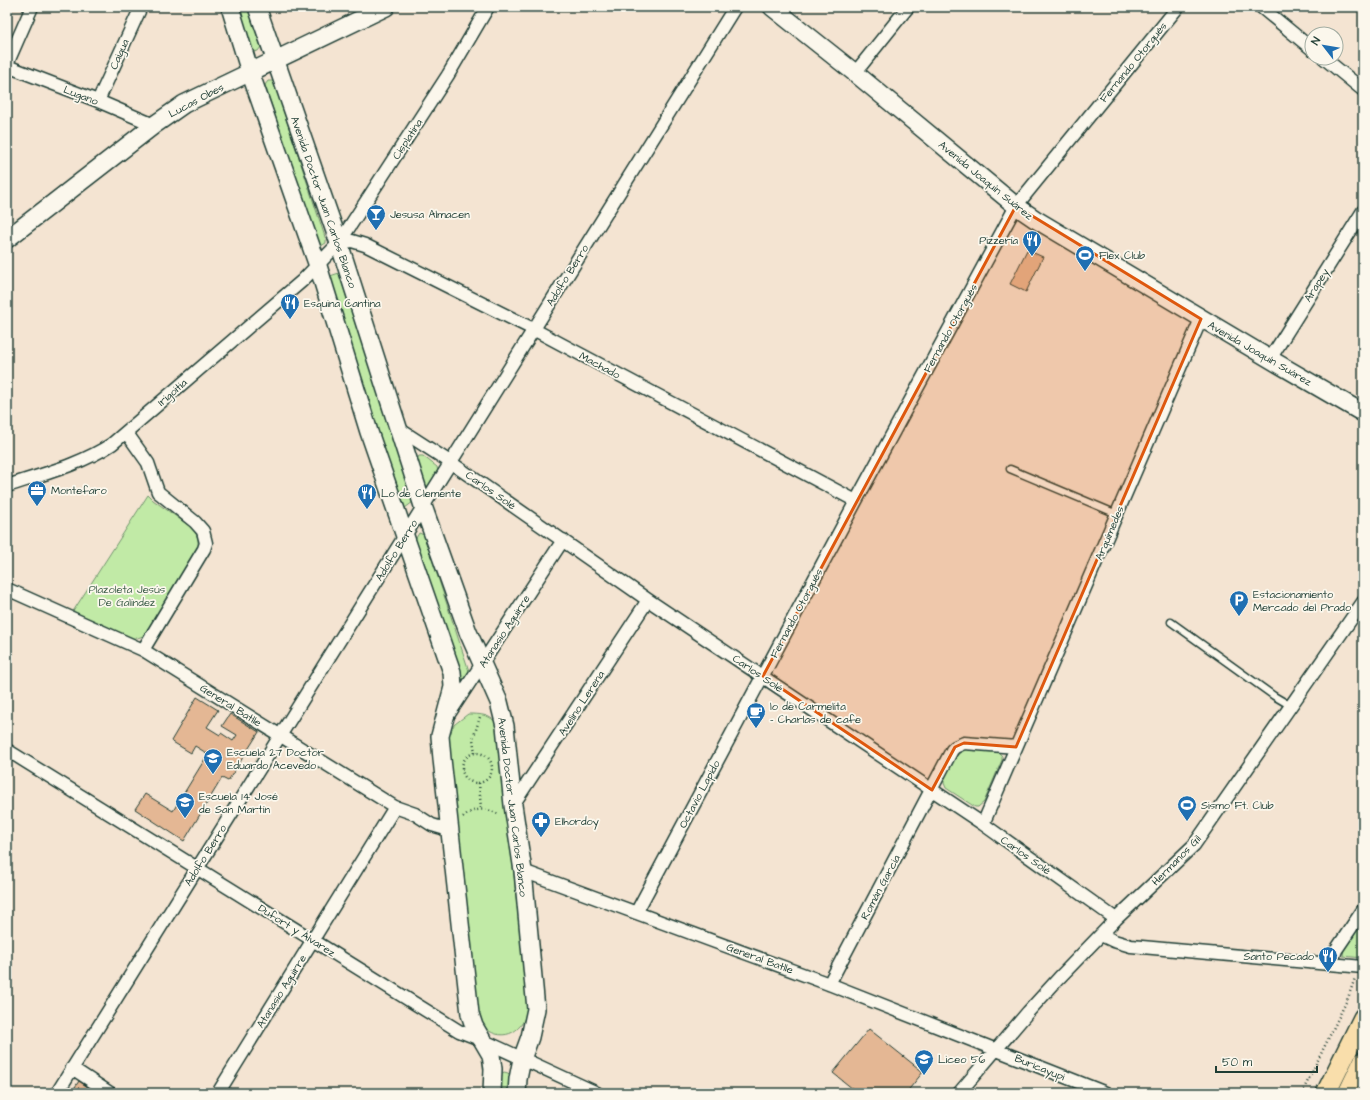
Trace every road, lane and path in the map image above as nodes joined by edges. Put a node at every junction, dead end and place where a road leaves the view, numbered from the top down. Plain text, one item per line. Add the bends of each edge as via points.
1 (32, 7) edge
2 (141, 7) edge
3 (230, 7) edge
4 (257, 7) edge
5 (386, 7) edge
6 (488, 7) edge
7 (735, 7) edge
8 (772, 7) edge
9 (908, 7) edge
10 (1178, 7) edge
11 (1261, 7) edge
12 (1304, 42) edge
13 (275, 60) junction
14 (7, 65) edge
15 (1334, 66) edge
16 (250, 72) junction
17 (855, 73) junction
18 (1363, 90) edge
19 (98, 101) junction
20 (154, 125) junction
21 (1016, 206) junction
22 (1363, 211) edge
23 (7, 239) edge
24 (339, 244) junction
25 (318, 266) junction
26 (1201, 319) junction
27 (534, 329) junction
28 (1270, 359) junction
29 (1363, 413) edge
30 (399, 429) junction
31 (126, 432) junction
32 (450, 462) junction
33 (1010, 469) dead end
34 (7, 486) edge
35 (856, 502) junction
36 (423, 506) junction
37 (1116, 514) junction
38 (404, 536) junction
39 (563, 540) junction
40 (7, 589) edge
41 (648, 600) junction
42 (1363, 602) edge
43 (1171, 622) dead end
44 (143, 650) junction
45 (482, 664) junction
46 (763, 676) junction
47 (1291, 706) junction
48 (480, 717) dead end
49 (444, 721) junction
50 (280, 735) junction
51 (1016, 747) junction
52 (7, 750) edge
53 (475, 753) junction
54 (479, 783) junction
55 (932, 790) junction
56 (396, 807) junction
57 (481, 809) junction
58 (508, 812) junction
59 (455, 824) junction
60 (982, 824) junction
61 (198, 868) junction
62 (523, 871) junction
63 (1363, 910) edge
64 (636, 913) junction
65 (1116, 919) junction
66 (1101, 935) junction
67 (313, 940) junction
68 (1331, 964) junction
69 (1362, 967) edge
70 (829, 984) junction
71 (1363, 1018) edge
72 (482, 1040) junction
73 (996, 1049) junction
74 (522, 1059) junction
75 (1363, 1062) edge
76 (72, 1068) junction
77 (57, 1093) edge
78 (110, 1093) edge
79 (218, 1093) edge
80 (492, 1093) edge
81 (517, 1093) edge
82 (597, 1093) edge
83 (959, 1093) edge
84 (1106, 1093) edge
85 (1302, 1093) edge
86 (1326, 1093) edge
87 (1348, 1093) edge

1 - 14 street
2 - 19 street, Caigua
3 - 16 street
4 - 13 street, Avenida Doctor Juan Carlos Blanco
5 - 13 street, Lucas Obes
6 - 24 street, Cisplatina via 448,76
7 - 27 street, Adolfo Berro
8 - 17 street, Avenida Joaquín Suárez
9 - 17 street
10 - 21 street, Fernando Otorgués
11 - 12 street
13 - 16 street, Lucas Obes
13 - 24 street, Avenida Doctor Juan Carlos Blanco
14 - 19 street, Lugano
15 - 18 street
16 - 20 street, Lucas Obes via 184,104
16 - 25 street
17 - 21 street, Avenida Joaquín Suárez
19 - 20 street, Lugano
20 - 23 street, Lucas Obes
21 - 26 street, Avenida Joaquín Suárez via 1054,232
21 - 35 street, Fernando Otorgués
22 - 28 street, Arapey
24 - 25 street, Cisplatina
24 - 27 street, Machado via 352,241 365,245
24 - 30 street, Avenida Doctor Juan Carlos Blanco
25 - 31 street, Irigoitia
25 - 38 street via 368,432
26 - 28 street, Avenida Joaquín Suárez
26 - 37 street, Arquímedes
27 - 32 street, Adolfo Berro
27 - 35 street, Machado
28 - 29 street, Avenida Joaquín Suárez
30 - 32 street, Carlos Solé
30 - 36 street, Avenida Doctor Juan Carlos Blanco
31 - 34 street, Irigoitia via 97,454 82,461
31 - 44 street via 148,462 158,492 195,522 203,532 206,543
32 - 36 street, Adolfo Berro
32 - 39 street, Carlos Solé
33 - 37 lane
35 - 46 street, Fernando Otorgués
36 - 38 street, Adolfo Berro
36 - 45 street, Avenida Doctor Juan Carlos Blanco
37 - 51 street, Arquímedes
38 - 49 street via 452,672 453,687
38 - 50 street, Adolfo Berro
39 - 41 street, Carlos Solé
39 - 45 street, Atanasio Aguirre
40 - 44 street, General Batlle
41 - 46 street, Carlos Solé
41 - 58 street, Avelino Lerena
42 - 47 street, Hermanos Gil
43 - 47 lane
44 - 50 street, General Batlle
45 - 49 street, Atanasio Aguirre
45 - 58 street, Avenida Doctor Juan Carlos Blanco via 499,702 505,726
46 - 55 street, Carlos Solé
46 - 64 street, Octavio Lapido
47 - 65 street, Hermanos Gil via 1194,845
48 - 53 path via 473,739
49 - 59 street via 440,736
50 - 56 street, General Batlle
50 - 61 street, Adolfo Berro
51 - 55 street via 959,744 952,750
51 - 60 street, Arquímedes
52 - 61 street, Dufort y Álvarez
53 - 54 path via 464,760 462,772 467,780
53 - 54 path via 487,756 492,763 490,776
54 - 57 path
55 - 60 street, Carlos Solé
55 - 70 street, Román García
56 - 59 street, General Batlle via 432,824
56 - 67 street, Atanasio Aguirre
57 - 58 path via 496,813
57 - 59 path via 467,814
58 - 62 street, Avenida Doctor Juan Carlos Blanco
59 - 72 street via 470,1014
60 - 65 street, Carlos Solé
61 - 67 street, Dufort y Álvarez
61 - 76 street, Adolfo Berro
62 - 64 street, General Batlle
62 - 74 street, Avenida Doctor Juan Carlos Blanco via 536,1009
63 - 68 street via 1336,950
64 - 70 street, General Batlle
65 - 66 street, Hermanos Gil
66 - 68 street via 1131,946
66 - 73 street, Hermanos Gil
67 - 72 street, Dufort y Álvarez via 459,1031
67 - 79 street, Atanasio Aguirre
68 - 69 street
69 - 85 path
70 - 73 street, General Batlle
71 - 86 main road
72 - 74 street, Dufort y Álvarez
72 - 80 street via 491,1055
73 - 83 street, Hermanos Gil
73 - 84 street, Buricayupi
74 - 81 street, Avenida Doctor Juan Carlos Blanco
74 - 82 street, Dufort y Álvarez
75 - 87 main road
76 - 77 street, Adolfo Berro
76 - 78 street

